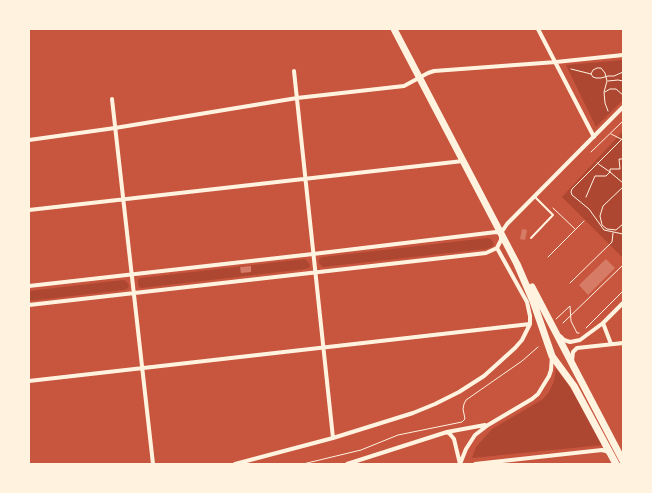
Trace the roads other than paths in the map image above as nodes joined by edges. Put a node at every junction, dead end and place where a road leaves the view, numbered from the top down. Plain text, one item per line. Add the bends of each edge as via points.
1 (394, 29) edge
2 (538, 29) edge
3 (623, 56) edge
4 (556, 62) junction
5 (294, 71) dead end
6 (419, 78) junction
7 (297, 98) junction
8 (112, 99) dead end
9 (623, 107) edge
10 (115, 128) junction
11 (594, 137) junction
12 (29, 140) edge
13 (463, 161) junction
14 (305, 178) junction
15 (534, 196) junction
16 (123, 199) junction
17 (29, 210) edge
18 (501, 233) junction
19 (531, 238) dead end
20 (497, 248) junction
21 (313, 254) junction
22 (517, 264) junction
23 (315, 273) junction
24 (132, 275) junction
25 (29, 286) edge
26 (134, 293) junction
27 (623, 303) edge
28 (29, 305) edge
29 (603, 323) junction
30 (530, 324) junction
31 (552, 326) junction
32 (623, 343) edge
33 (611, 344) junction
34 (323, 347) junction
35 (552, 356) junction
36 (572, 363) junction
37 (142, 368) junction
38 (29, 381) edge
39 (488, 425) junction
40 (447, 432) junction
41 (333, 438) junction
42 (609, 452) junction
43 (622, 458) edge
44 (153, 464) edge
45 (236, 464) edge
46 (347, 464) edge
47 (460, 464) edge
48 (475, 464) edge
49 (616, 464) edge

1 - 6 main road
2 - 4 street
3 - 4 street
4 - 6 street via 434,71
4 - 11 street
5 - 7 street
6 - 7 street via 404,86
6 - 13 main road
7 - 10 street
7 - 14 street
8 - 10 street
9 - 11 street
10 - 12 street
10 - 16 street
11 - 15 street
13 - 14 street
13 - 18 main road
14 - 16 street
14 - 21 street
15 - 18 street
15 - 19 lane via 553,215
16 - 17 street
16 - 24 street
18 - 20 street via 502,240
18 - 21 street via 488,232
18 - 22 main road
20 - 23 street via 486,253
20 - 30 street via 527,302
21 - 23 street
21 - 24 street
22 - 31 main road
22 - 35 main road via 534,301
23 - 26 street
23 - 34 street
24 - 25 street
24 - 26 street
26 - 28 street
26 - 37 street
27 - 29 street
29 - 31 street via 576,342 564,340
29 - 33 street
30 - 34 street
30 - 41 street via 515,348 484,376 459,392 413,413
31 - 36 main road
32 - 33 street
33 - 36 street via 577,348 573,352
34 - 37 street
34 - 41 street
35 - 39 street via 549,376 538,394
35 - 42 main road via 574,386
36 - 43 main road
37 - 38 street
37 - 44 street
39 - 40 street
39 - 47 street via 469,443
40 - 46 street
40 - 47 street via 455,442
41 - 45 street
42 - 43 street
42 - 48 street via 602,450
42 - 49 main road

